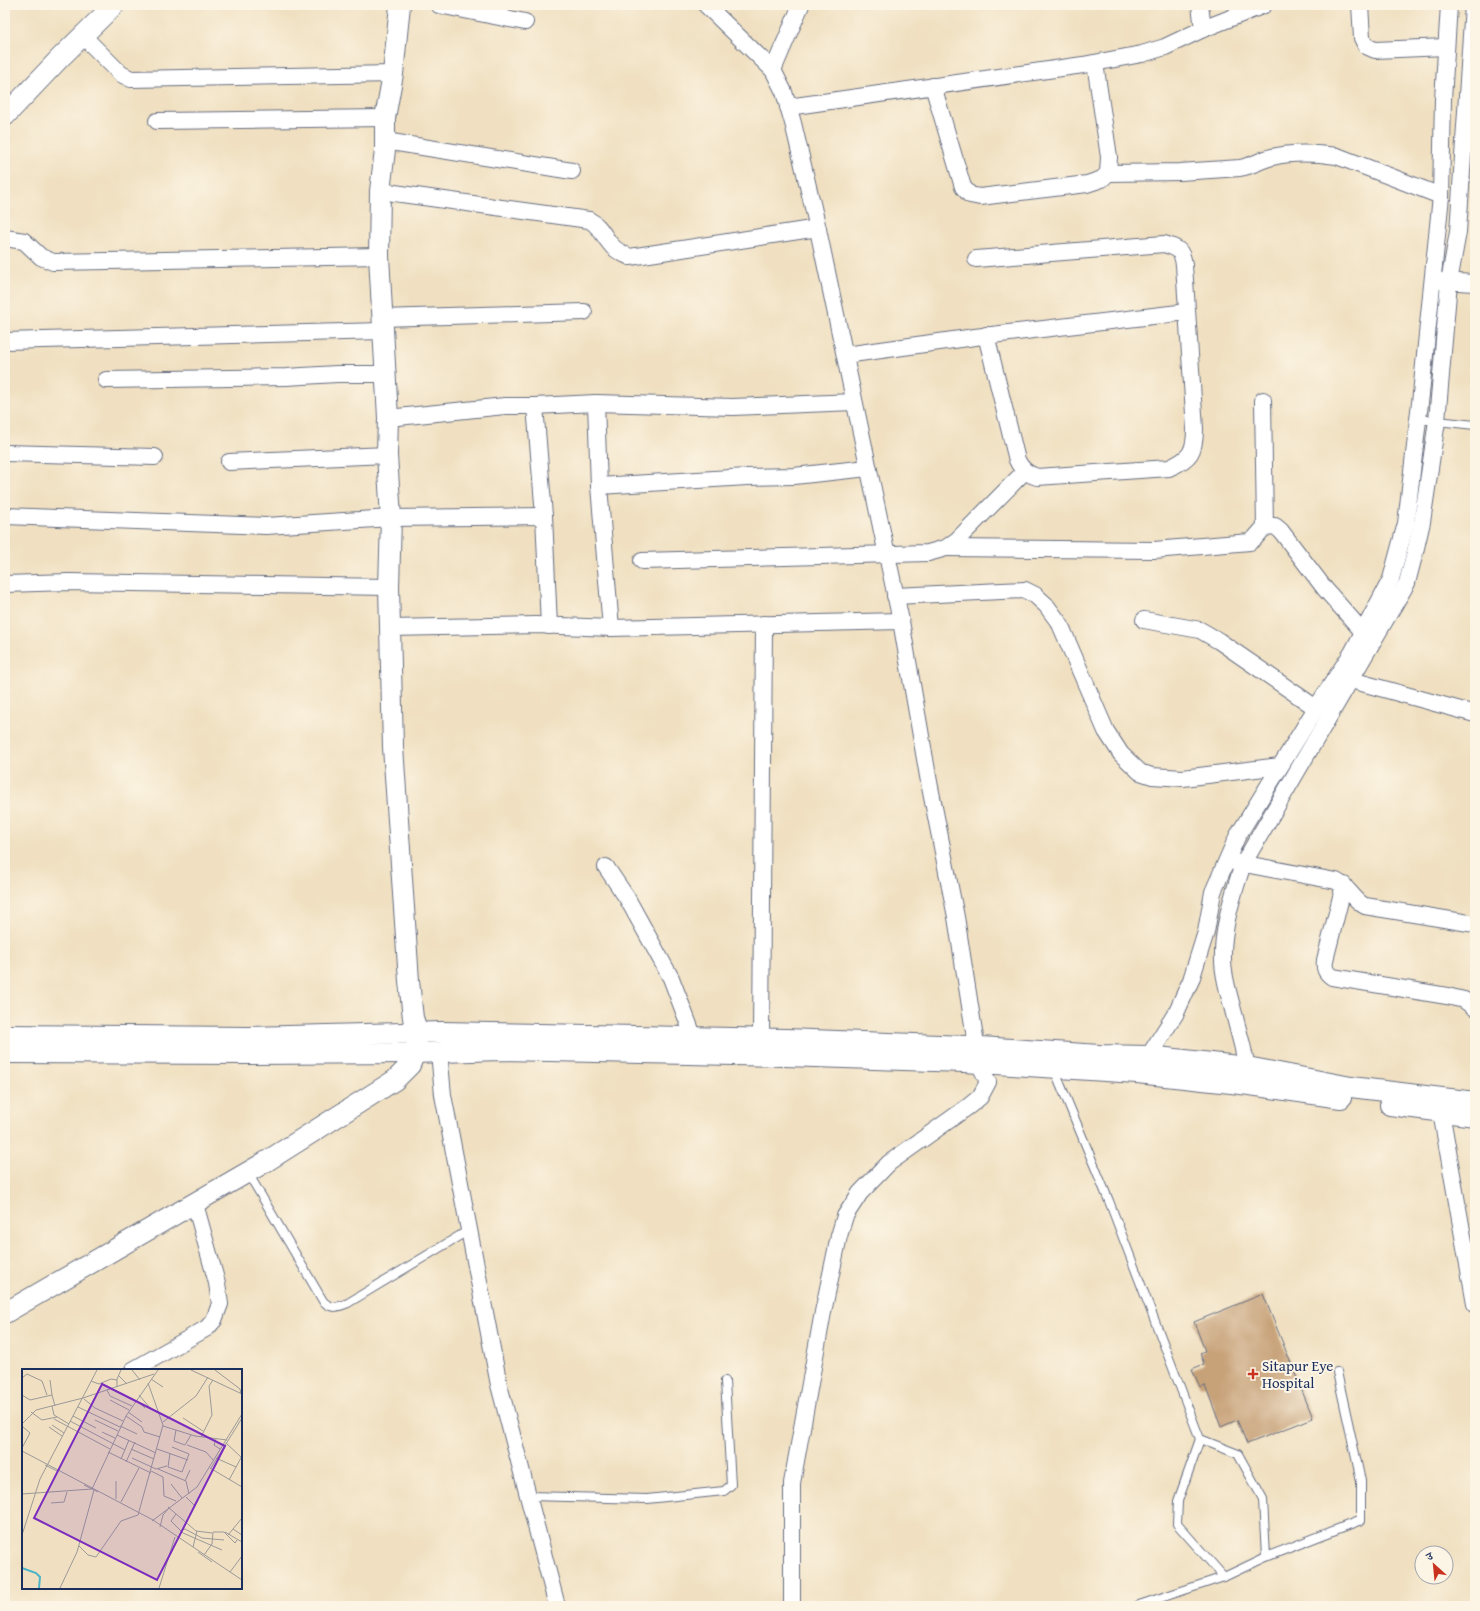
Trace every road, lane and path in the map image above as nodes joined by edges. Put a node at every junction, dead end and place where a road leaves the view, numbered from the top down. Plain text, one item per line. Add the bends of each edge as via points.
1 (114, 5) edge
2 (400, 5) edge
3 (439, 5) edge
4 (706, 5) edge
5 (801, 5) edge
6 (1200, 5) edge
7 (1264, 5) edge
8 (1360, 5) edge
9 (1449, 5) edge
10 (1473, 5) edge
11 (525, 22) dead end
12 (1203, 29) junction
13 (83, 36) junction
14 (1446, 47) junction
15 (1095, 62) junction
16 (773, 70) junction
17 (393, 74) junction
18 (933, 86) junction
19 (788, 107) junction
20 (5, 116) edge
21 (386, 118) junction
22 (157, 121) dead end
23 (385, 141) junction
24 (1469, 151) edge
25 (1442, 152) junction
26 (572, 171) dead end
27 (1108, 173) junction
28 (380, 191) junction
29 (1441, 196) junction
30 (818, 228) junction
31 (5, 238) edge
32 (379, 256) junction
33 (976, 259) dead end
34 (1432, 281) junction
35 (1449, 282) junction
36 (1475, 284) edge
37 (584, 312) dead end
38 (1187, 312) junction
39 (382, 325) junction
40 (986, 336) junction
41 (5, 341) edge
42 (845, 354) junction
43 (386, 374) junction
44 (106, 380) dead end
45 (1263, 400) dead end
46 (854, 402) junction
47 (596, 403) junction
48 (535, 406) junction
49 (388, 418) junction
50 (1418, 419) junction
51 (1437, 421) junction
52 (1475, 425) edge
53 (5, 453) edge
54 (387, 455) junction
55 (155, 457) dead end
56 (229, 462) dead end
57 (868, 468) junction
58 (1025, 471) junction
59 (599, 486) junction
60 (5, 516) edge
61 (544, 516) junction
62 (391, 518) junction
63 (1265, 528) junction
64 (946, 548) junction
65 (887, 555) junction
66 (642, 561) dead end
67 (5, 584) edge
68 (389, 587) junction
69 (895, 596) junction
70 (1144, 620) dead end
71 (901, 621) junction
72 (764, 624) junction
73 (549, 626) junction
74 (390, 628) junction
75 (611, 628) junction
76 (1363, 632) junction
77 (1351, 680) junction
78 (1316, 708) junction
79 (1475, 714) edge
80 (1280, 766) junction
81 (1227, 860) junction
82 (1243, 864) junction
83 (606, 867) dead end
84 (1344, 885) junction
85 (1475, 924) edge
86 (1475, 1008) edge
87 (418, 1032) junction
88 (5, 1034) edge
89 (694, 1038) junction
90 (761, 1039) junction
91 (439, 1052) junction
92 (5, 1053) edge
93 (415, 1053) junction
94 (977, 1055) junction
95 (1149, 1056) junction
96 (1054, 1068) junction
97 (1137, 1073) junction
98 (1248, 1076) junction
99 (1475, 1102) edge
100 (1441, 1112) junction
101 (1475, 1116) edge
102 (248, 1173) junction
103 (194, 1204) junction
104 (469, 1230) junction
105 (1475, 1304) edge
106 (5, 1313) edge
107 (135, 1369) edge
108 (1336, 1372) dead end
109 (725, 1381) dead end
110 (1200, 1439) junction
111 (529, 1496) junction
112 (1266, 1557) junction
113 (1224, 1576) junction
114 (557, 1606) edge
115 (792, 1606) edge
116 (1136, 1606) edge

1 - 13 street
2 - 17 street
3 - 11 street
4 - 16 street
5 - 16 street
6 - 12 street
7 - 12 street
8 - 14 street via 1362,38 1366,46 1375,50
9 - 14 street
10 - 24 street
12 - 15 street via 1142,54
13 - 17 street via 120,74 131,79
13 - 20 street
14 - 25 street
15 - 18 street
15 - 27 street via 1109,157
16 - 19 street
17 - 21 street
18 - 19 street
18 - 27 street via 963,187 970,195 980,197 1087,184 1102,179
19 - 30 street
21 - 22 street
21 - 23 street
23 - 26 street
23 - 28 street
24 - 25 street
24 - 35 street
25 - 29 street
27 - 29 street via 1240,168 1271,157 1322,154 1337,156
28 - 30 street via 590,220 597,224 612,246 630,257
28 - 32 street
29 - 34 street
30 - 42 street
31 - 32 street via 24,241 41,257 53,262
32 - 39 street
33 - 38 street via 1164,244 1176,247 1183,255
34 - 35 street
34 - 50 street
35 - 36 street
35 - 51 street
37 - 39 street
38 - 40 street
38 - 58 street via 1195,442 1192,452 1183,462 1169,468 1037,477
39 - 41 street
39 - 43 street
40 - 42 street
40 - 58 street via 1017,460
42 - 46 street
43 - 44 street
43 - 49 street
45 - 63 street
46 - 47 street via 733,407
46 - 57 street
47 - 48 street
47 - 59 street
48 - 49 street via 505,406
48 - 61 street
49 - 54 street
50 - 51 lane
50 - 76 street via 1406,523 1391,579
51 - 52 lane
51 - 77 street via 1422,522 1407,583
53 - 55 street
54 - 56 street
54 - 62 street
57 - 59 street via 794,476
57 - 65 street
58 - 64 street
59 - 75 street
60 - 62 street via 266,526
61 - 62 street
61 - 73 street
62 - 68 street
63 - 64 street via 1250,542 1154,550
63 - 76 street via 1275,526 1281,532 1325,589
64 - 65 street via 928,553
65 - 66 street
65 - 69 street
67 - 68 street via 69,582
68 - 74 street
69 - 71 street
69 - 80 street via 1025,590 1035,595 1060,624 1106,731 1121,754 1140,772 1152,776 1183,778
70 - 78 street via 1200,630
71 - 72 street
71 - 94 street via 956,917
72 - 75 street
72 - 90 street
73 - 74 street
73 - 75 street
74 - 87 street via 393,747 409,981 413,1018
76 - 78 street
77 - 79 street
77 - 82 street
78 - 80 street
80 - 81 street via 1237,837
81 - 82 street
81 - 95 street via 1213,892 1206,932 1190,980 1176,1013
82 - 84 street via 1336,881
82 - 98 street via 1232,897 1224,938 1223,961
83 - 89 street via 627,898 670,978
84 - 85 street via 1365,906
84 - 86 street via 1325,960 1324,968 1327,974 1332,977 1447,996 1464,1000
87 - 88 street via 247,1037
87 - 89 street
87 - 93 street
89 - 90 street
90 - 94 street
91 - 93 street
91 - 94 street via 499,1050 785,1056
91 - 104 street via 443,1096
92 - 93 street
93 - 102 street via 410,1065 395,1080
94 - 95 street
94 - 96 street
94 - 115 street via 988,1082 980,1097 889,1163 860,1193 845,1216 823,1312 792,1483
95 - 97 street
95 - 98 street
96 - 97 street
96 - 110 lane via 1109,1201
97 - 98 street
98 - 99 street
98 - 100 street
100 - 101 street
100 - 105 street
102 - 103 street
102 - 104 lane via 328,1306 336,1307 348,1303
103 - 106 street
103 - 107 street via 217,1283 220,1304 214,1320 207,1328
104 - 111 street via 499,1385
108 - 112 lane via 1361,1481 1361,1520
109 - 111 lane via 731,1485 724,1491 647,1499
110 - 112 lane via 1238,1454 1260,1493 1263,1499
110 - 113 lane via 1178,1501 1177,1524
111 - 114 street
112 - 113 lane
113 - 116 lane

